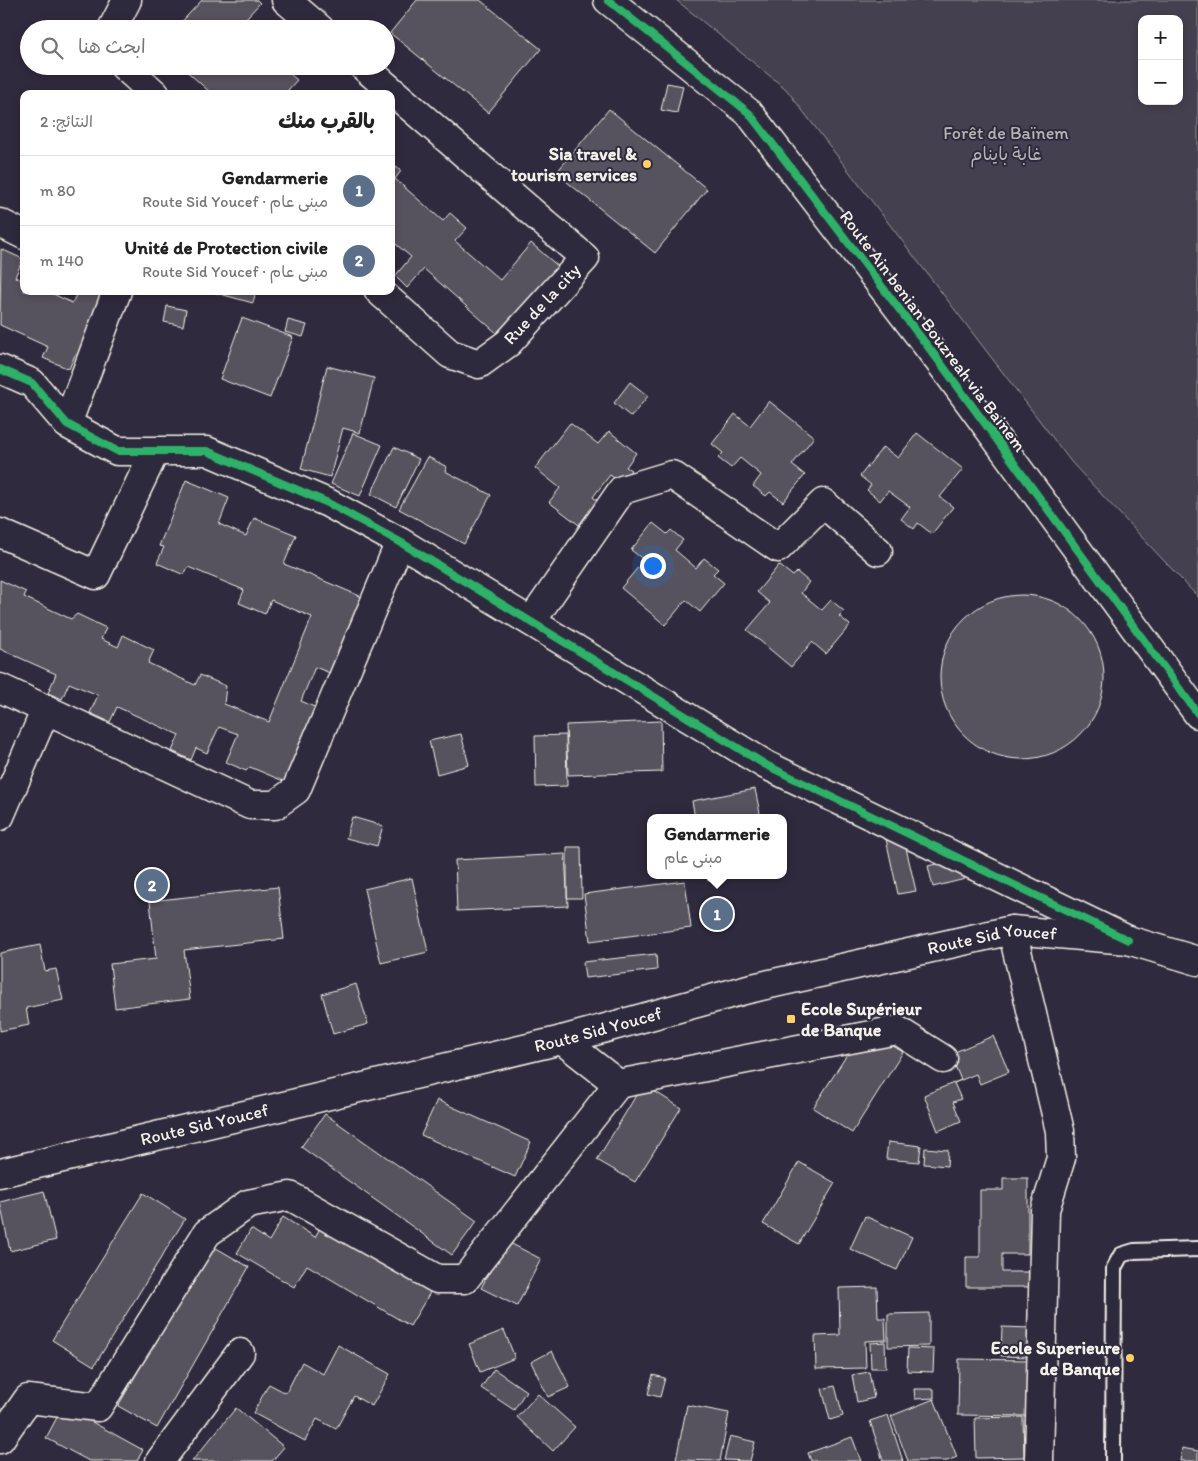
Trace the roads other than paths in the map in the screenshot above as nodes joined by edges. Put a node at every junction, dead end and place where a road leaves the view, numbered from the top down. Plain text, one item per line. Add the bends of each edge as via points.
1 (128, 0) edge
2 (286, 0) edge
3 (608, 0) edge
4 (117, 20) edge
5 (309, 20) edge
6 (134, 75) edge
7 (373, 75) edge
8 (151, 90) edge
9 (391, 90) edge
10 (395, 94) edge
11 (0, 223) edge
12 (20, 233) edge
13 (115, 295) edge
14 (384, 295) edge
15 (0, 369) edge
16 (67, 424) junction
17 (155, 451) junction
18 (0, 533) edge
19 (400, 542) junction
20 (878, 551) dead end
21 (531, 622) junction
22 (0, 688) edge
23 (46, 709) junction
24 (1198, 714) edge
25 (0, 816) edge
26 (1012, 930) junction
27 (1128, 940) junction
28 (1198, 961) edge
29 (562, 1040) junction
30 (943, 1059) dead end
31 (618, 1084) junction
32 (0, 1173) edge
33 (1198, 1250) edge
34 (240, 1353) dead end
35 (0, 1439) edge
36 (160, 1461) edge
37 (1039, 1461) edge
38 (1113, 1461) edge

1 - 4 street
2 - 5 street
3 - 24 street, Route Ain benian Bouzreah via Bainem via 749,113 942,365
6 - 8 street
7 - 9 street, Rue de la city
10 - 14 street, Rue de la city via 585,258 508,343 479,364 450,354
11 - 12 street
13 - 16 street
15 - 16 street via 32,383
16 - 17 street via 117,451
17 - 18 street via 96,575
17 - 19 street via 207,451 328,503
19 - 21 street
19 - 23 street via 296,790 275,805 250,805
20 - 21 street via 823,503 778,548 672,475 622,490
21 - 27 street via 766,765
22 - 23 street
23 - 25 street
26 - 27 street, Route Sid Youcef
26 - 29 street, Route Sid Youcef via 748,989
26 - 37 street via 1060,1131 1061,1158 1045,1210
27 - 28 street, Route Sid Youcef
29 - 31 street
29 - 32 street, Route Sid Youcef
30 - 31 street via 897,1030
31 - 35 street via 466,1279 437,1279 290,1196 248,1204 207,1233 98,1407 28,1399
33 - 38 lane via 1134,1251 1120,1256 1114,1268
34 - 36 street

